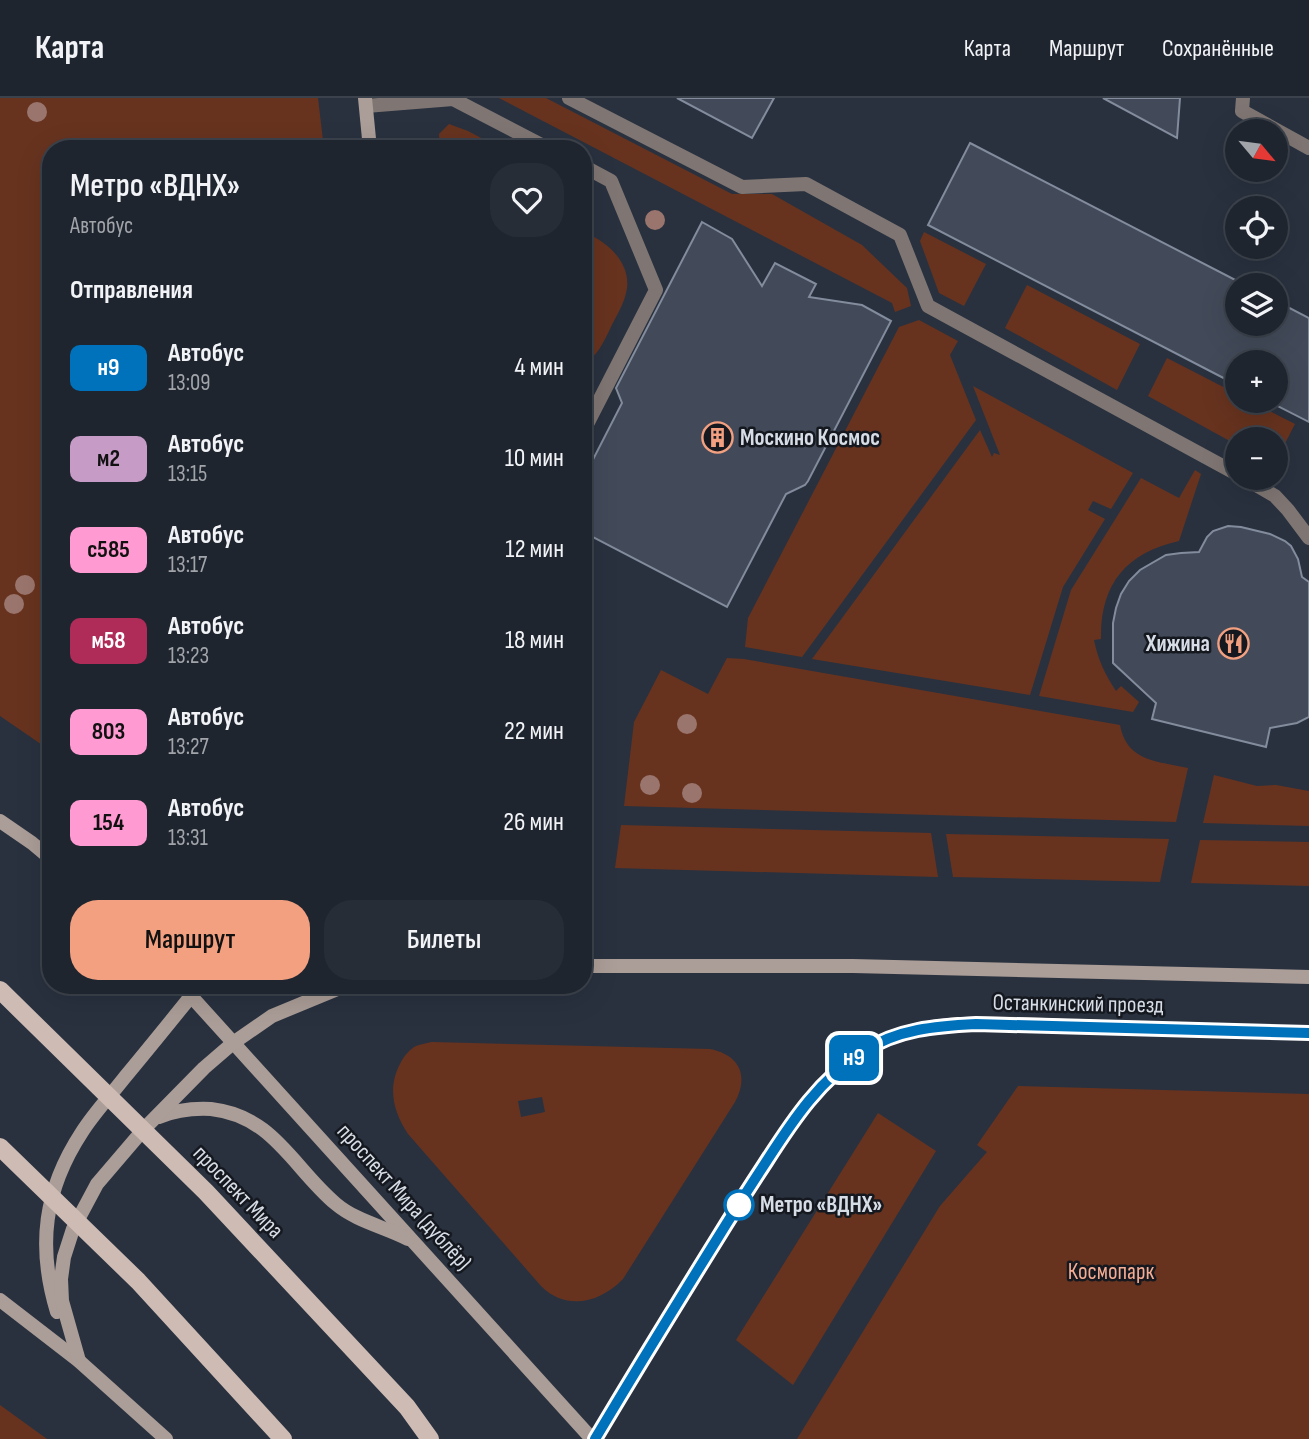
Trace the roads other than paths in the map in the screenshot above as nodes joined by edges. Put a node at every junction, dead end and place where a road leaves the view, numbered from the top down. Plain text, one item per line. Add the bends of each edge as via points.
1 (569, 98) edge
2 (1243, 98) edge
3 (366, 102) edge
4 (369, 140) edge
5 (532, 140) edge
6 (1309, 148) edge
7 (592, 171) edge
8 (592, 414) edge
9 (1225, 467) edge
10 (1265, 490) edge
11 (1309, 538) edge
12 (0, 821) edge
13 (42, 850) edge
14 (592, 966) edge
15 (1309, 977) edge
16 (0, 990) edge
17 (187, 994) edge
18 (195, 994) edge
19 (325, 994) edge
20 (1309, 1033) edge
21 (233, 1043) junction
22 (144, 1129) junction
23 (0, 1147) edge
24 (418, 1246) junction
25 (0, 1300) edge
26 (79, 1360) junction
27 (166, 1439) edge
28 (283, 1439) edge
29 (430, 1439) edge
30 (594, 1439) edge

1 - 9 lane via 742,187 806,184 900,235 928,306
2 - 6 lane via 1242,111
3 - 4 main road
3 - 5 lane via 453,99
7 - 8 lane via 611,181 656,290
10 - 11 lane via 1289,510
12 - 13 main road
14 - 15 main road, Останкинский проезд via 853,966
16 - 29 main road, проспект Мира, bridge via 206,1192 407,1407
17 - 26 main road via 83,1130 49,1208 46,1263 51,1290 62,1327
18 - 21 main road, проспект Мира (дублёр)
19 - 21 main road via 272,1016
20 - 30 main road, Останкинский проезд via 966,1025 916,1030 865,1051 817,1091 789,1125
21 - 22 main road
21 - 24 main road, проспект Мира (дублёр)
22 - 24 main road via 168,1114 197,1108 244,1118 270,1134 347,1212
22 - 26 main road via 97,1184 64,1257 61,1290
23 - 28 main road, bridge via 138,1281
24 - 30 main road, проспект Мира (дублёр)
25 - 26 main road
26 - 27 main road

